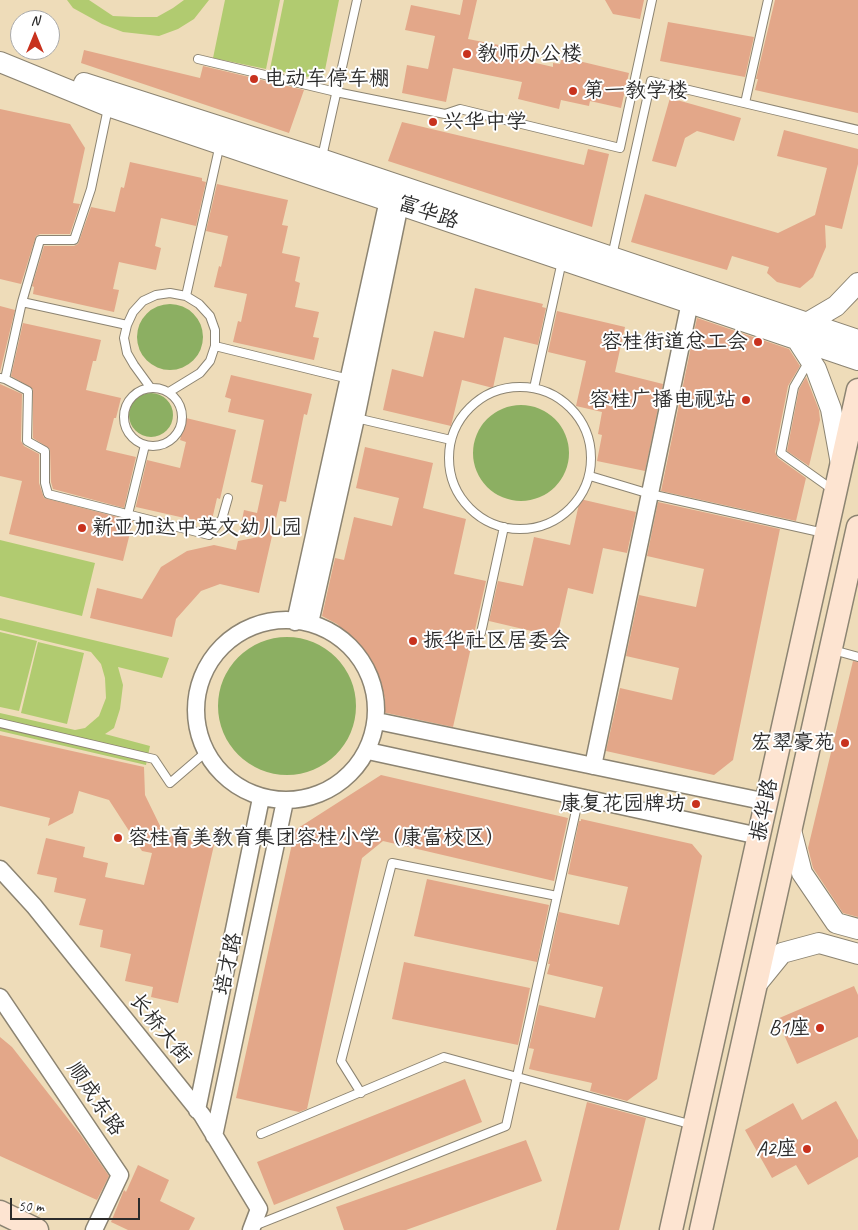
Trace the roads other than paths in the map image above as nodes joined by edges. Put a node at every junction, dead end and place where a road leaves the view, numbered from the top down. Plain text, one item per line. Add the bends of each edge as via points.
1 (357, 0) edge
2 (652, 0) edge
3 (768, 0) edge
4 (0, 56) edge
5 (198, 59) dead end
6 (0, 62) edge
7 (336, 92) junction
8 (745, 103) junction
9 (108, 106) junction
10 (858, 130) edge
11 (220, 144) junction
12 (321, 159) junction
13 (394, 202) junction
14 (611, 258) junction
15 (563, 259) junction
16 (858, 283) edge
17 (186, 296) junction
18 (22, 302) junction
19 (690, 302) junction
20 (127, 325) junction
21 (801, 331) junction
22 (858, 340) edge
23 (215, 346) junction
24 (810, 360) junction
25 (858, 360) edge
26 (2, 379) edge
27 (349, 379) junction
28 (150, 387) junction
29 (534, 388) junction
30 (858, 390) edge
31 (169, 392) junction
32 (356, 418) junction
33 (451, 440) junction
34 (144, 445) junction
35 (841, 466) junction
36 (590, 476) junction
37 (836, 491) junction
38 (650, 494) junction
39 (228, 498) dead end
40 (128, 514) junction
41 (504, 527) junction
42 (858, 527) edge
43 (826, 533) junction
44 (303, 622) junction
45 (481, 633) dead end
46 (831, 649) junction
47 (858, 657) edge
48 (376, 721) junction
49 (0, 723) edge
50 (368, 751) junction
51 (206, 752) junction
52 (593, 766) junction
53 (579, 797) junction
54 (261, 798) junction
55 (285, 801) junction
56 (767, 802) junction
57 (791, 830) junction
58 (759, 836) junction
59 (0, 870) edge
60 (557, 896) junction
61 (858, 929) edge
62 (858, 954) edge
63 (756, 985) junction
64 (0, 997) edge
65 (517, 1076) junction
66 (361, 1093) junction
67 (197, 1110) junction
68 (694, 1126) junction
69 (261, 1134) dead end
70 (214, 1136) junction
71 (0, 1212) edge
72 (252, 1228) edge
73 (37, 1230) edge
74 (94, 1230) edge
75 (671, 1230) edge
76 (701, 1230) edge

1 - 7 lane
2 - 7 lane via 620,148 460,109 445,114
3 - 8 lane
4 - 12 street, 富华路
5 - 7 lane
6 - 9 street, 富华路
7 - 12 lane
8 - 10 lane
8 - 14 lane via 651,81
9 - 11 street, 富华路
9 - 18 lane via 91,189 74,240 40,240
11 - 13 street, 富华路
11 - 17 lane
12 - 14 street, 富华路
13 - 15 street, 富华路
13 - 27 street
13 - 32 street
14 - 21 street, 富华路
15 - 19 street, 富华路
15 - 29 lane
16 - 21 street via 836,306
17 - 20 lane via 156,295 133,312
17 - 23 lane via 210,316 215,330
18 - 20 lane
18 - 26 lane
19 - 21 street, 富华路
19 - 38 street
20 - 28 lane via 124,338 127,353
21 - 22 street, 富华路
21 - 24 street
21 - 25 street, 富华路
23 - 27 lane
23 - 31 lane via 210,361 200,372
24 - 35 street via 831,409
24 - 37 lane via 794,387 781,453
26 - 40 lane via 28,391 27,441 45,451 48,494
27 - 44 street
28 - 31 lane
28 - 34 lane via 133,394 123,411 126,430 131,438
29 - 33 lane via 513,387 492,393 474,404 460,420
29 - 36 lane via 556,396 574,411 586,430 592,453
30 - 35 main road, 振华路
31 - 34 lane via 181,408 180,428 168,442 158,446
32 - 33 lane
32 - 44 street
33 - 41 lane via 449,463 454,485 466,504 483,518
34 - 40 lane
35 - 37 main road, 振华路
36 - 38 lane
36 - 41 lane via 581,496 566,512 547,524 526,529
37 - 43 main road, 振华路
38 - 43 lane
38 - 52 street
39 - 40 lane via 222,519 209,535
41 - 45 lane
42 - 46 main road, 振华路
43 - 56 main road, 振华路
44 - 48 street via 334,633 354,649 368,671 376,695
44 - 51 street via 278,620 248,628 222,646 204,671 195,701 198,732
46 - 47 lane
46 - 57 main road, 振华路
48 - 50 street
48 - 52 street
49 - 51 lane via 154,759 170,783
50 - 53 street
50 - 55 street via 349,776 323,794
51 - 54 street via 210,761 232,784
52 - 56 street
53 - 58 street
53 - 60 lane
54 - 55 street
54 - 67 street, 培才路
55 - 70 street, 培才路
56 - 58 main road, 振华路
57 - 61 street via 802,874 836,924
57 - 63 main road, 振华路
58 - 68 main road, 振华路
59 - 67 street, 长桥大街 via 34,906
60 - 65 lane
60 - 66 lane via 392,863 341,1061
62 - 63 street via 819,943 782,953
63 - 76 main road, 振华路
64 - 74 street, 顺成东路 via 120,1175
65 - 66 lane via 444,1057
65 - 68 lane
65 - 72 lane via 506,1126
66 - 69 lane
67 - 70 street, 长桥大街
68 - 75 main road, 振华路
70 - 72 street, 长桥大街 via 259,1210
71 - 73 main road

